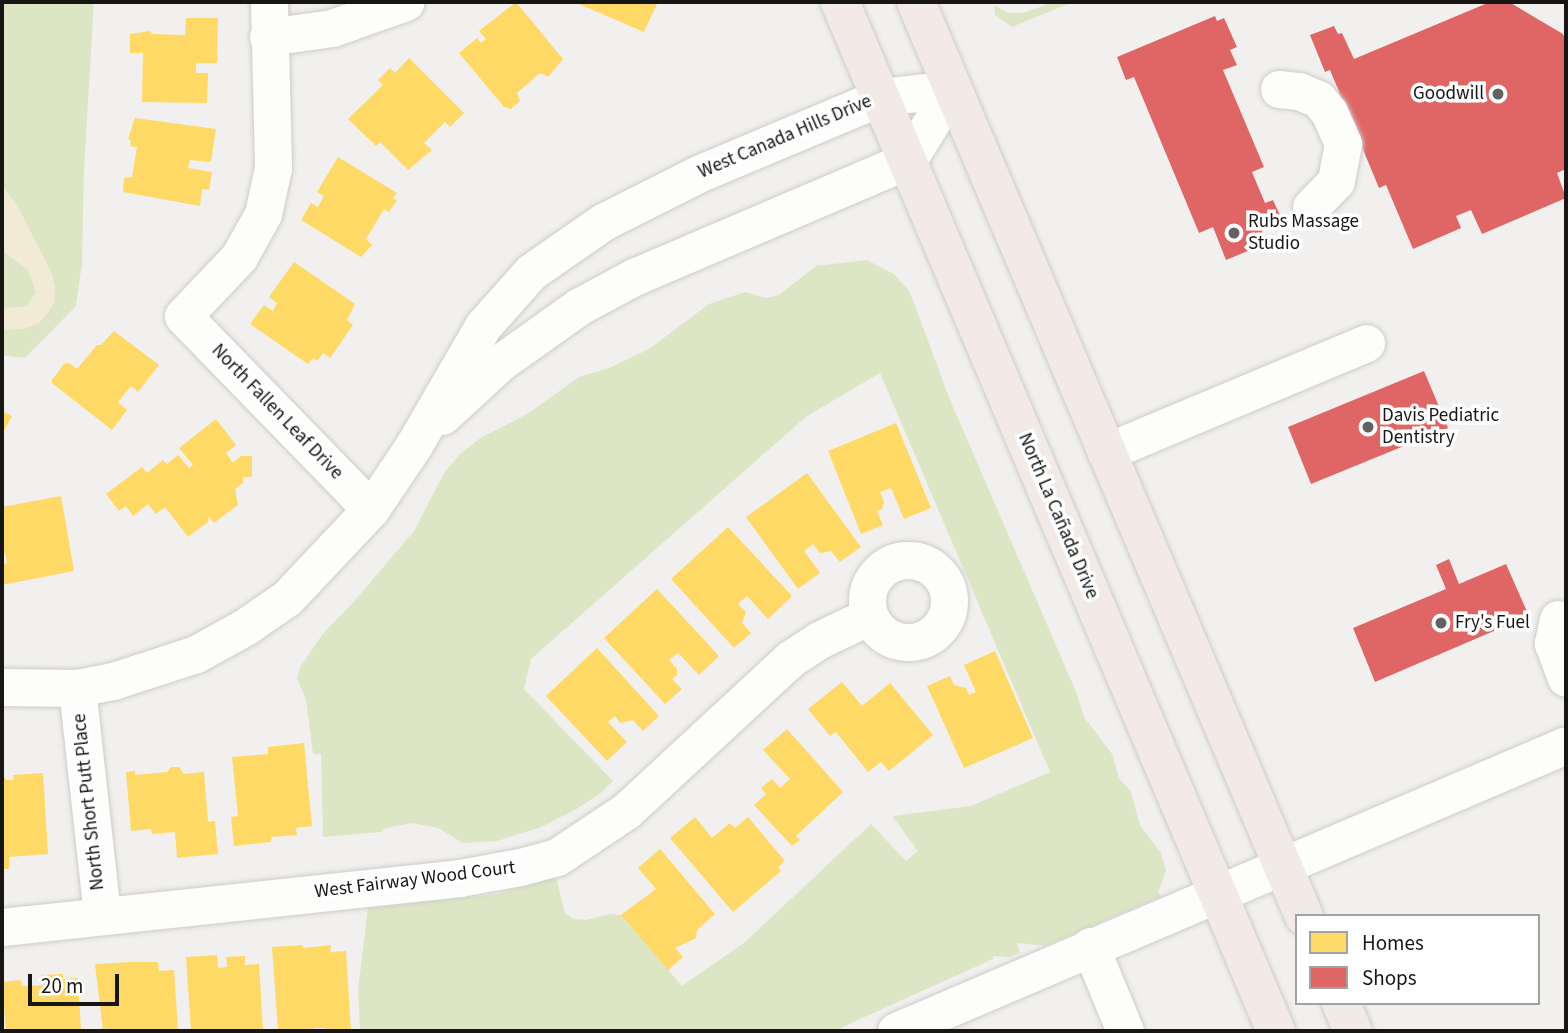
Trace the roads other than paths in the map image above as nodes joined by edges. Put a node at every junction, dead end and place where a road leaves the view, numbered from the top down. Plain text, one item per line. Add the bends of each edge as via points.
1 (406, 2) edge
2 (840, 2) edge
3 (916, 2) edge
4 (269, 19) edge
5 (952, 89) junction
6 (1279, 89) dead end
7 (881, 97) junction
8 (908, 160) junction
9 (1311, 207) dead end
10 (1366, 343) dead end
11 (414, 445) junction
12 (1106, 452) junction
13 (371, 509) junction
14 (869, 616) dead end
15 (1558, 619) dead end
16 (1566, 678) edge
17 (2, 687) edge
18 (77, 688) junction
19 (1566, 745) edge
20 (1283, 865) junction
21 (1217, 892) junction
22 (1303, 914) edge
23 (102, 916) junction
24 (2, 927) edge
25 (1090, 946) junction
26 (1342, 1005) edge
27 (896, 1031) edge
28 (1125, 1031) edge
29 (1276, 1031) edge
30 (1353, 1031) edge

1 - 4 street via 332,28
2 - 7 main road, North La Cañada Drive
3 - 5 main road
4 - 13 street, North Fallen Leaf Drive via 273,168 263,214 239,257 183,316
5 - 7 street, West Canada Hills Drive
5 - 8 street
5 - 12 main road
6 - 9 street via 1318,99 1343,144 1336,181
7 - 8 main road, North La Cañada Drive
7 - 11 street, West Canada Hills Drive via 650,197 603,222 531,272 483,326
8 - 11 street, West Canada Hills Drive via 635,277 578,307 501,362
8 - 21 main road, North La Cañada Drive
10 - 12 street
11 - 13 street, West Canada Hills Drive
12 - 20 main road
13 - 18 street, West Canada Hills Drive via 288,598 246,627 173,663
14 - 23 street, West Fairway Wood Court via 790,659 626,811 556,857 459,878
15 - 16 street via 1553,643
17 - 18 street, West Canada Hills Drive
18 - 23 street, North Short Putt Place
19 - 20 street
20 - 21 street
20 - 22 main road
21 - 25 street
21 - 29 main road, North La Cañada Drive
23 - 24 street, West Fairway Wood Court
25 - 27 street
25 - 28 street
26 - 30 main road

